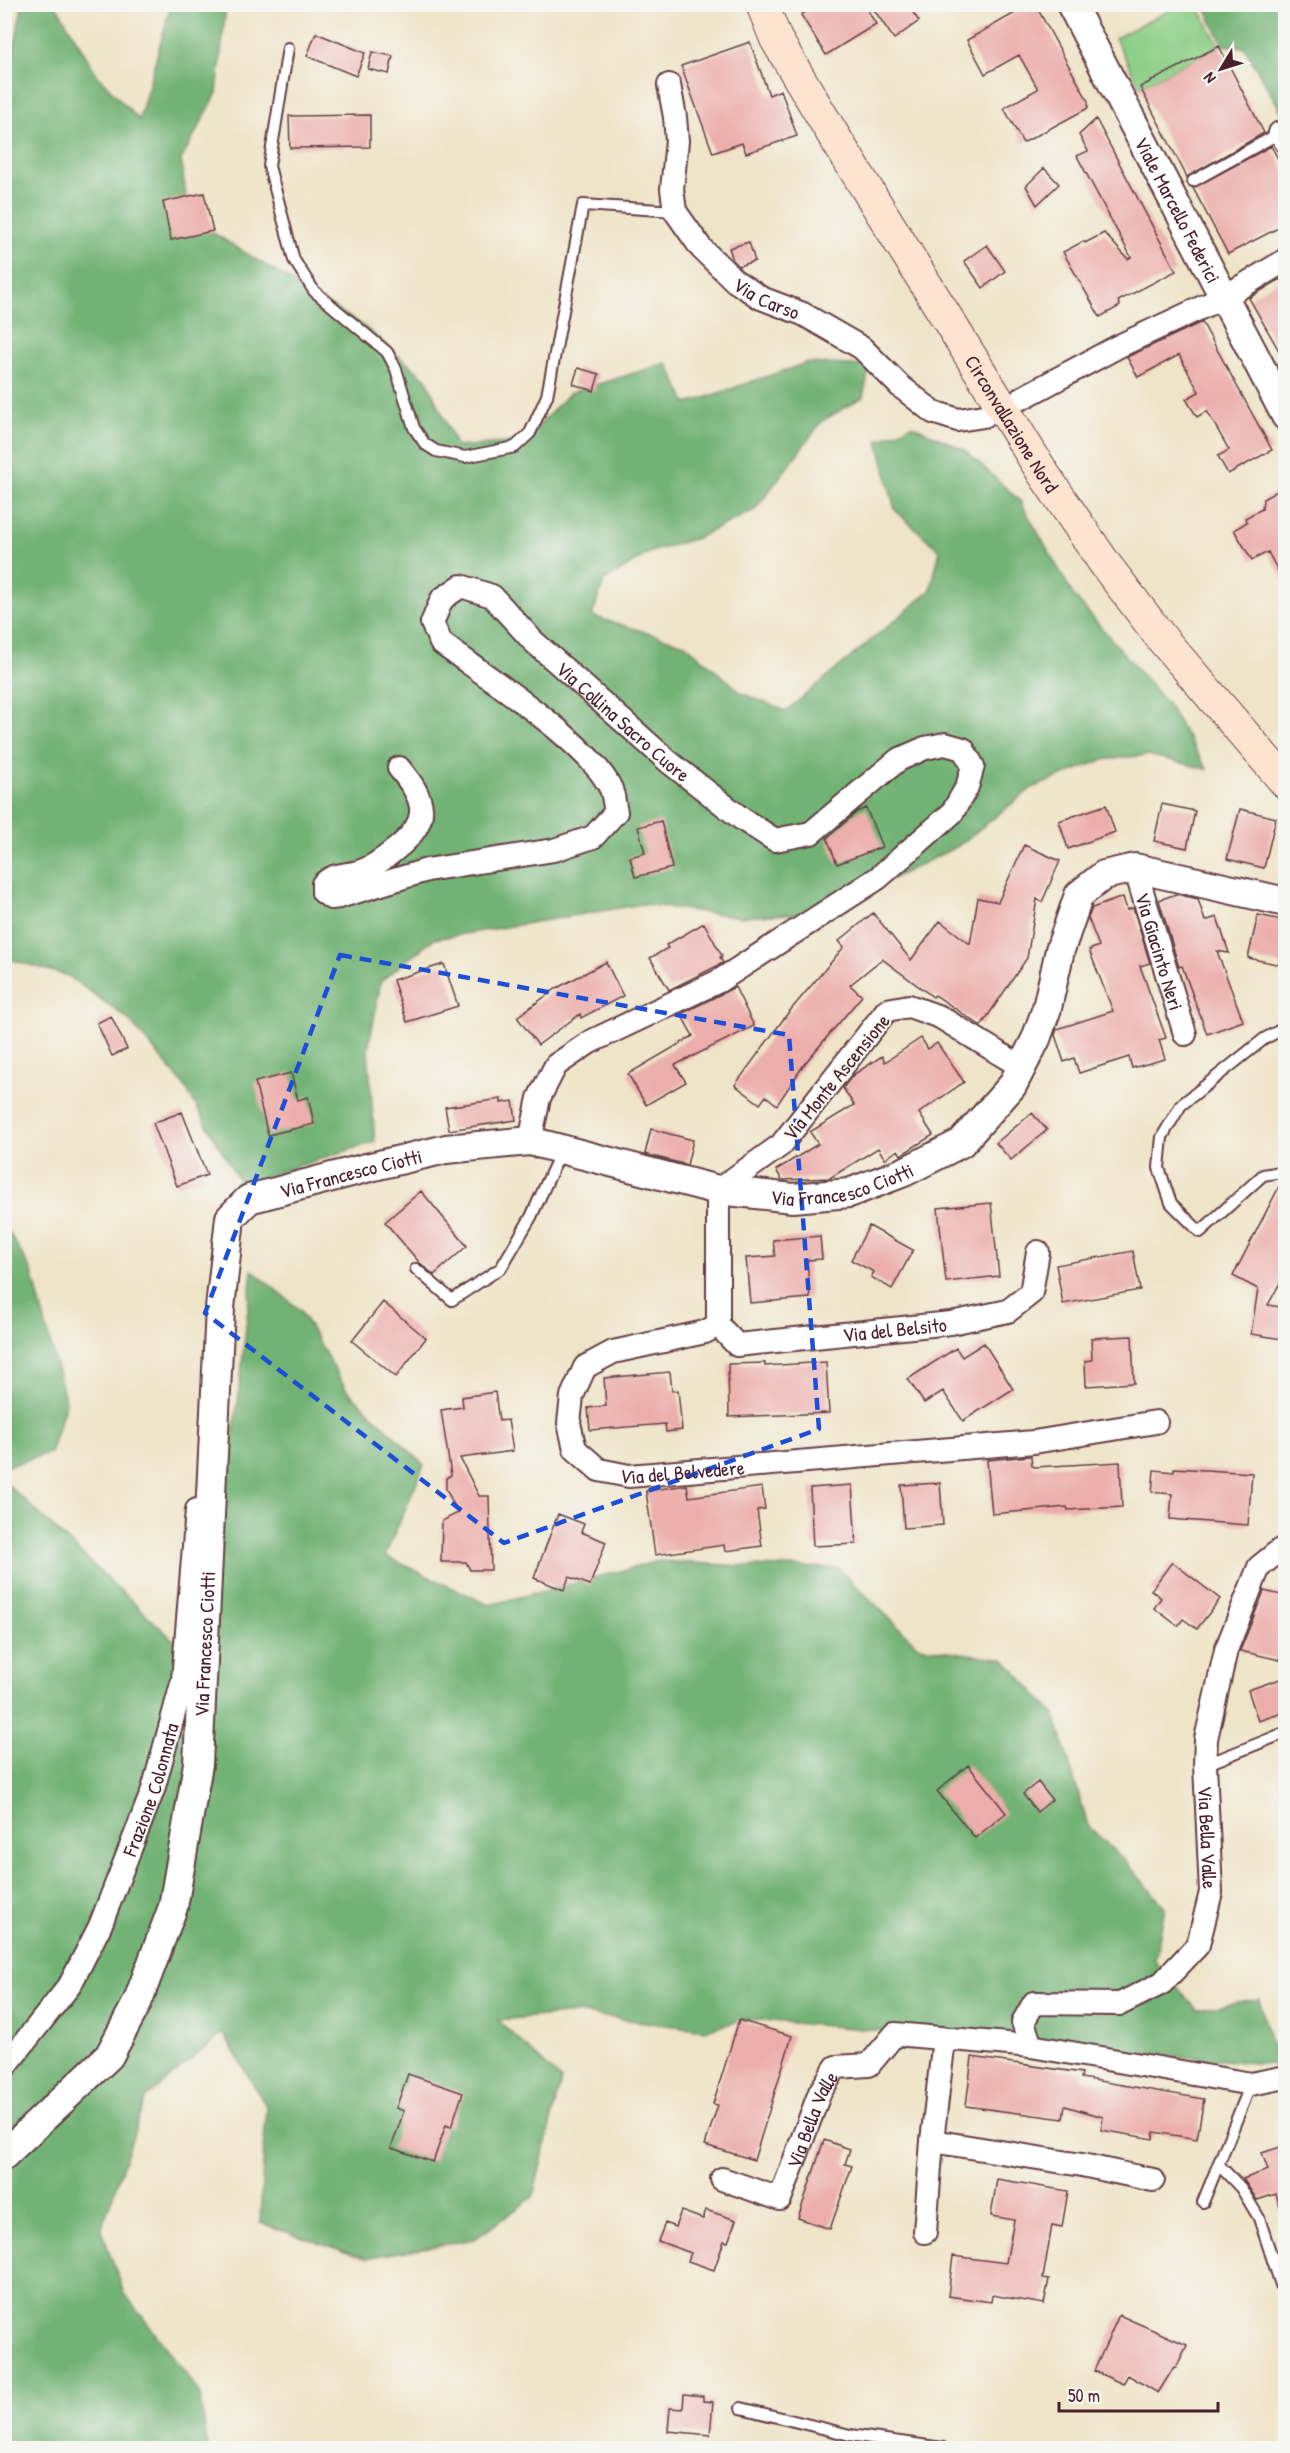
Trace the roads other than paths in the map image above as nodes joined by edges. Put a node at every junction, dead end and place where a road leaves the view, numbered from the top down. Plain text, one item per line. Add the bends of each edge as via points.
1 (744, 4) edge
2 (762, 4) edge
3 (1071, 4) edge
4 (776, 39) junction
5 (288, 48) dead end
6 (669, 85) dead end
7 (1283, 138) edge
8 (1193, 181) dead end
9 (675, 211) junction
10 (1286, 260) edge
11 (1224, 297) junction
12 (1022, 398) dead end
13 (984, 416) dead end
14 (1286, 416) edge
15 (399, 768) dead end
16 (1286, 783) edge
17 (1136, 868) junction
18 (1286, 902) edge
19 (1286, 1027) edge
20 (1185, 1034) dead end
21 (1023, 1068) junction
22 (530, 1141) junction
23 (562, 1149) junction
24 (1286, 1171) edge
25 (718, 1190) junction
26 (1038, 1252) dead end
27 (416, 1269) dead end
28 (718, 1325) junction
29 (1156, 1422) dead end
30 (215, 1445) junction
31 (1283, 1543) edge
32 (1282, 1734) dead end
33 (1204, 1765) junction
34 (944, 2039) junction
35 (1031, 2046) junction
36 (4, 2068) edge
37 (1286, 2077) edge
38 (1251, 2084) junction
39 (932, 2141) junction
40 (4, 2155) edge
41 (1218, 2164) junction
42 (722, 2179) dead end
43 (1154, 2180) dead end
44 (1203, 2202) dead end
45 (925, 2232) dead end
46 (1286, 2300) edge
47 (741, 2408) dead end
48 (942, 2448) edge

1 - 4 main road, Circonvallazione Nord
2 - 4 main road, Circonvallazione Nord
3 - 11 street, Viale Marcello Federici
4 - 16 main road, Circonvallazione Nord via 1043,473 1105,564 1163,640
5 - 9 lane via 268,166 294,260 314,291 387,352 414,428 425,444 436,451 465,457 514,447 530,433 547,396 582,205
6 - 9 street via 677,141 672,189
7 - 8 lane
9 - 13 street, Via Carso via 701,248 761,298 803,314 862,348 933,412 958,420
10 - 11 street
11 - 12 street via 1119,346
11 - 14 street, Viale Marcello Federici
15 - 22 street, Via Collina Sacro Cuore via 421,804 415,833 374,865 360,872 330,877 323,884 323,892 331,898 428,870 554,850 593,837 616,812 612,790 597,768 566,737 441,643 432,623 442,599 461,586 492,596 533,641 669,762 775,840 811,833 898,760 925,748 945,744 963,749 973,766 968,787 952,813 878,878 719,981 590,1042 556,1065 539,1098
17 - 18 street, Via Francesco Ciotti
17 - 20 street, Via Giacinto Neri
17 - 21 street, Via Francesco Ciotti via 1104,875 1079,895 1060,950 1047,1008
19 - 24 lane via 1264,1039 1181,1105 1162,1137 1159,1168 1171,1203 1200,1232 1263,1175
21 - 25 street, Via Francesco Ciotti via 1002,1099 961,1143 904,1172 849,1193 793,1198
21 - 25 street, Via Monte Ascensione via 940,1017 909,1006 887,1010 781,1145
22 - 23 street, Via Francesco Ciotti
22 - 30 street, Via Francesco Ciotti via 446,1149 249,1199 230,1218 220,1308
23 - 25 street, Via Francesco Ciotti
23 - 27 lane via 531,1217 501,1268 452,1300
25 - 28 street
26 - 28 street, Via del Belsito via 1031,1293 1008,1311 951,1323 737,1345
28 - 29 street, Via del Belvedere via 705,1332 613,1352 585,1367 572,1396 569,1423 575,1449 599,1470 629,1476 1034,1442
30 - 36 street, Frazione Colonnata via 197,1507 183,1680 153,1790 100,1926 70,1985
30 - 40 street, Via Francesco Ciotti via 198,1764 173,1907 137,2003 109,2056
31 - 33 street, Via Bella Valle via 1258,1567 1226,1650
32 - 33 lane
33 - 35 street, Via Bella Valle via 1211,1892 1198,1945 1162,1983 1120,2004 1034,2003 1023,2022
34 - 35 street, Via Bella Valle
34 - 39 street
34 - 42 street, Via Bella Valle via 895,2034 869,2065 836,2067 820,2092 780,2199
35 - 38 street, Via Bella Valle
37 - 38 street, Via Bella Valle
38 - 41 lane
39 - 43 street
39 - 45 street
41 - 44 lane
41 - 46 lane via 1241,2188 1259,2218
47 - 48 lane via 850,2434

